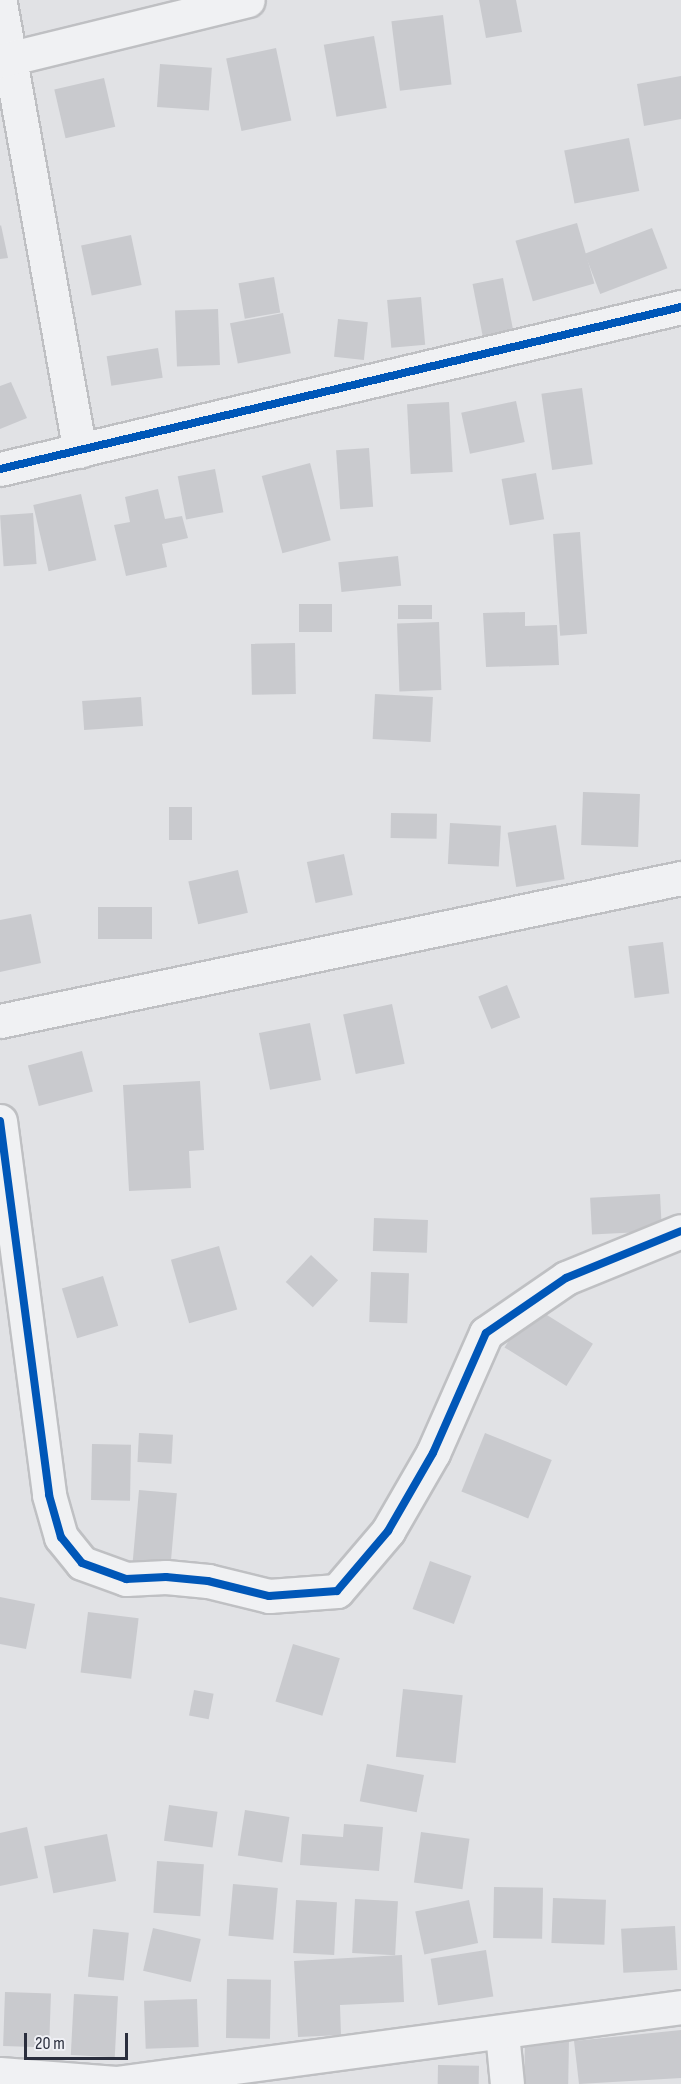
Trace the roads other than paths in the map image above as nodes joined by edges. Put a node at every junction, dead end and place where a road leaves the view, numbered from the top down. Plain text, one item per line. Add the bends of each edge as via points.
1 (248, 0) edge
2 (0, 3) edge
3 (5, 59) edge
4 (681, 308) edge
5 (80, 451) junction
6 (0, 469) edge
7 (681, 878) edge
8 (0, 1021) edge
9 (0, 1120) edge
10 (681, 1231) edge
11 (681, 2007) edge
12 (502, 2033) junction
13 (0, 2074) edge
14 (226, 2077) edge
15 (507, 2084) edge

1 - 3 street
2 - 3 street
3 - 5 street
4 - 5 street
5 - 6 street
7 - 8 street
9 - 10 street via 49,1495 61,1537 82,1563 126,1579 208,1581 269,1596 337,1591 388,1532 433,1453 486,1333 566,1278
11 - 12 street
12 - 14 street
12 - 15 street
13 - 14 street via 116,2083

